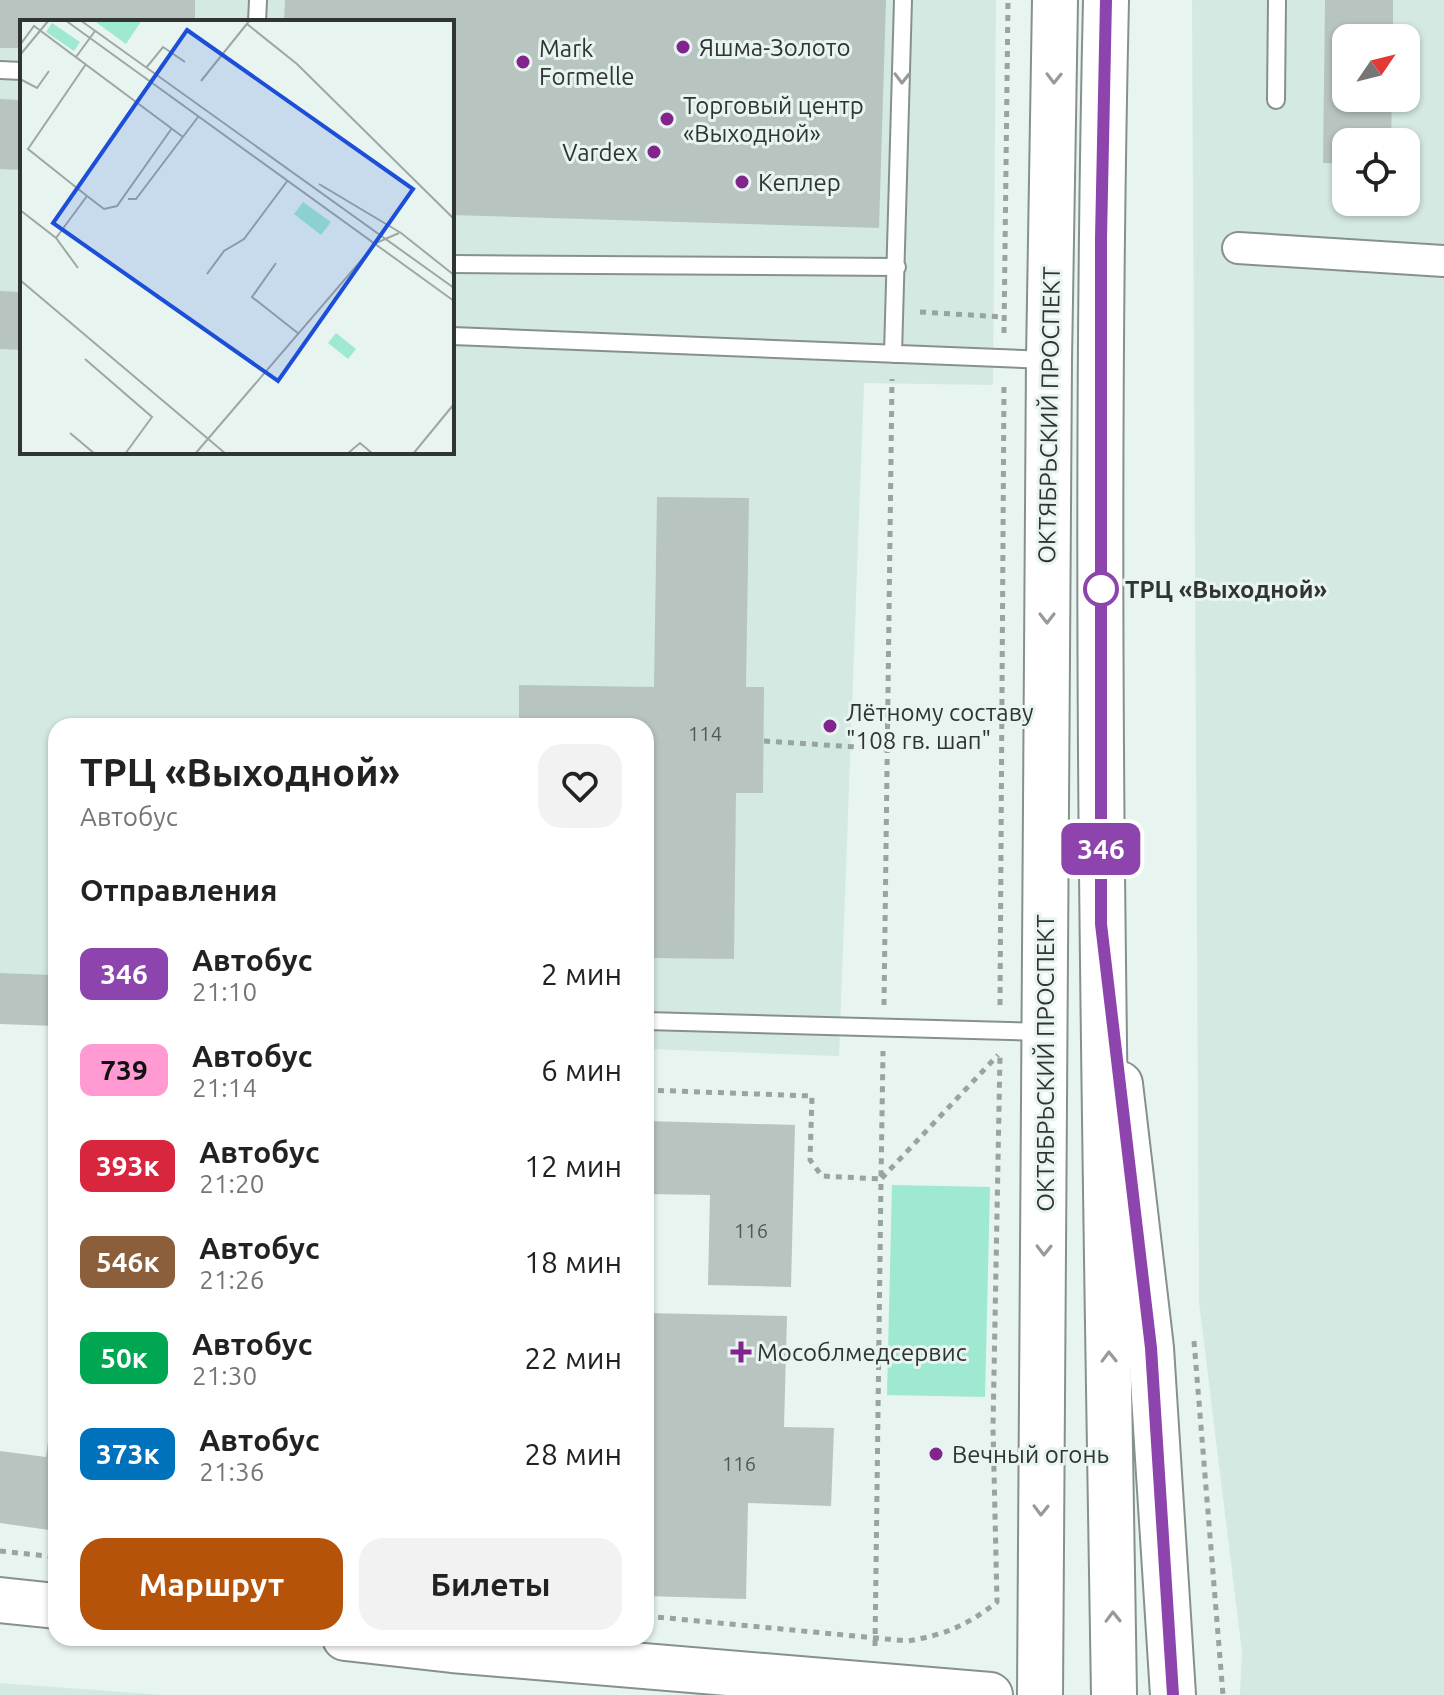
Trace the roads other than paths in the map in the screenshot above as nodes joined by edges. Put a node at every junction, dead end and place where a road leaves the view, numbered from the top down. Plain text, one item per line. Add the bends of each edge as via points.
1 (258, 0) edge
2 (903, 0) edge
3 (1055, 0) edge
4 (1106, 0) edge
5 (1277, 0) edge
6 (257, 20) edge
7 (0, 70) edge
8 (20, 71) edge
9 (1276, 100) dead end
10 (1238, 248) dead end
11 (1444, 261) edge
12 (454, 264) edge
13 (897, 267) junction
14 (454, 336) edge
15 (893, 354) junction
16 (1049, 360) junction
17 (1101, 924) junction
18 (654, 1021) edge
19 (1045, 1032) junction
20 (0, 1600) edge
21 (48, 1605) edge
22 (419, 1646) edge
23 (990, 1695) edge
24 (1040, 1695) edge
25 (1114, 1695) edge
26 (1173, 1695) edge

1 - 6 lane
2 -> 13 lane
3 -> 16 main road, ОКТЯБРЬСКИЙ ПРОСПЕКТ
4 - 17 main road, ОКТЯБРЬСКИЙ ПРОСПЕКТ
5 - 9 lane
7 - 8 lane
10 - 11 street
12 - 13 lane
13 - 15 lane
14 - 15 lane
15 - 16 lane
16 -> 19 main road, ОКТЯБРЬСКИЙ ПРОСПЕКТ
25 -> 17 main road, ОКТЯБРЬСКИЙ ПРОСПЕКТ
17 - 26 main road via 1151,1348
18 - 19 lane
19 -> 24 main road, ОКТЯБРЬСКИЙ ПРОСПЕКТ
20 - 21 main road
22 - 23 main road

